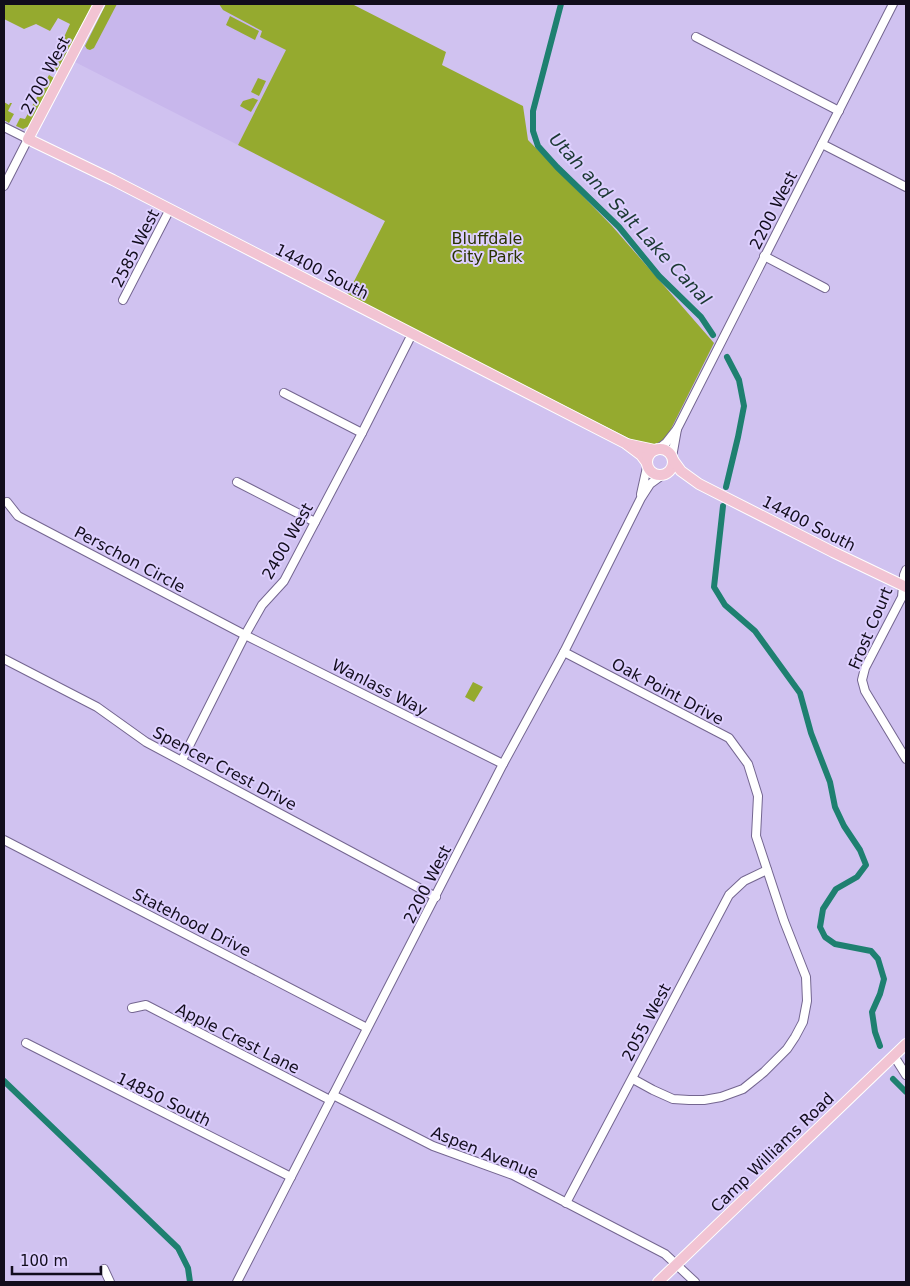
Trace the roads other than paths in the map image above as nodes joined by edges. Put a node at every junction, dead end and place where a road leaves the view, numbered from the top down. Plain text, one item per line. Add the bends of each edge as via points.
1 (99, 4) edge
2 (894, 4) edge
3 (696, 37) dead end
4 (839, 111) junction
5 (4, 127) edge
6 (28, 139) junction
7 (822, 144) junction
8 (4, 186) edge
9 (906, 187) edge
10 (170, 209) junction
11 (764, 256) junction
12 (825, 288) dead end
13 (123, 300) dead end
14 (412, 334) junction
15 (284, 393) dead end
16 (677, 429) junction
17 (362, 433) junction
18 (625, 443) junction
19 (656, 450) junction
20 (672, 459) junction
21 (647, 465) junction
22 (663, 475) junction
23 (237, 482) dead end
24 (699, 484) junction
25 (640, 498) junction
26 (7, 502) dead end
27 (315, 522) junction
28 (906, 570) edge
29 (905, 586) edge
30 (245, 635) junction
31 (564, 652) junction
32 (4, 659) edge
33 (906, 759) edge
34 (182, 760) junction
35 (503, 764) junction
36 (4, 840) edge
37 (767, 870) junction
38 (436, 897) junction
39 (132, 1008) dead end
40 (367, 1028) junction
41 (26, 1043) dead end
42 (906, 1044) edge
43 (894, 1056) junction
44 (906, 1075) edge
45 (632, 1078) junction
46 (331, 1098) junction
47 (291, 1177) junction
48 (566, 1203) junction
49 (676, 1265) junction
50 (104, 1270) dead end
51 (110, 1282) edge
52 (237, 1282) edge
53 (658, 1282) edge
54 (695, 1282) edge

1 - 6 main road, 2700 West
2 - 4 street, 2200 West
3 - 4 street
4 - 7 street, 2200 West
5 - 6 street, 14400 South
6 - 8 street, 2700 West
6 - 10 main road, 14400 South
7 - 9 street
7 - 11 street, 2200 West
10 - 13 street, 2585 West
10 - 14 main road, 14400 South
11 - 12 street
11 - 16 street, 2200 West
14 - 17 street, 2400 West
14 - 18 main road, 14400 South
15 - 17 street
16 - 19 street, 2200 West
16 - 20 street, 2200 West
17 - 27 street, 2400 West
18 - 19 main road, 14400 South
18 - 21 main road, 14400 South
19 - 20 main road via 666,450
19 - 21 main road via 648,456
20 - 22 main road via 672,469
20 - 24 main road, 14400 South via 681,471
21 - 22 main road via 653,474
21 - 25 street, 2200 West
22 - 24 main road, 14400 South
22 - 25 street, 2200 West via 650,484
23 - 27 street
24 - 29 main road, 14400 South
25 - 31 street, 2200 West
26 - 30 street, Perschon Circle via 18,516
27 - 30 street, 2400 West via 284,581 262,606
28 - 29 street
29 - 33 street, Frost Court via 862,680 864,691
30 - 34 street, 2400 West
30 - 35 street, Wanlass Way
31 - 35 street, 2200 West
31 - 37 street, Oak Point Drive via 729,738 748,764 758,796 756,836
32 - 34 street, Spencer Crest Drive via 97,707 146,742
34 - 38 street, Spencer Crest Drive
35 - 38 street, 2200 West
36 - 40 street, Statehood Drive
37 - 45 street, 2055 West via 744,881 728,895
37 - 45 street via 806,977 807,1001 803,1022 787,1049 753,1082 721,1097 673,1099
38 - 40 street, 2200 West
39 - 46 street, Apple Crest Lane via 146,1006
40 - 46 street, 2200 West
41 - 47 street, 14850 South
42 - 43 main road, Camp Williams Road
43 - 44 street
43 - 49 main road, Camp Williams Road
45 - 48 street, 2055 West
46 - 47 street, 2200 West
46 - 48 street, Aspen Avenue via 433,1146 513,1175
47 - 52 street, 2200 West
48 - 49 street, Aspen Avenue via 660,1251
49 - 53 main road, Camp Williams Road
49 - 54 street, Aspen Avenue
50 - 51 street

